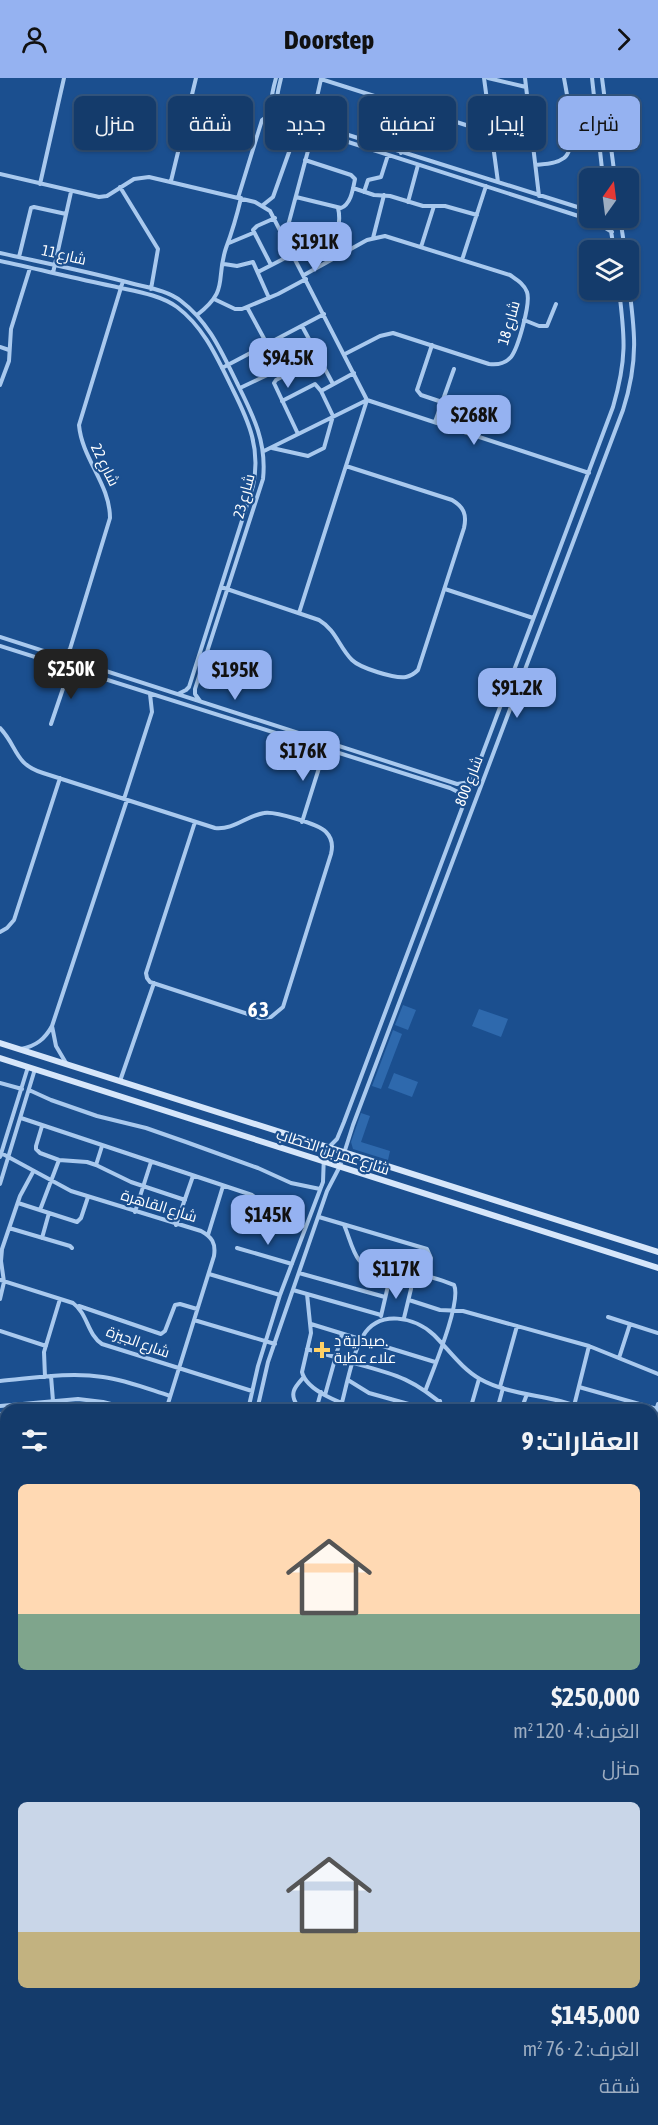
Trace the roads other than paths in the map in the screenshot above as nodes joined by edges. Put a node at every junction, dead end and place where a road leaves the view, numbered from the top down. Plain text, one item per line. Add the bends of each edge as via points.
1 (64, 78) edge
2 (196, 78) edge
3 (276, 78) edge
4 (281, 78) edge
5 (322, 78) edge
6 (486, 78) edge
7 (525, 78) edge
8 (564, 78) edge
9 (591, 78) edge
10 (602, 78) edge
11 (526, 87) junction
12 (272, 96) edge
13 (277, 96) edge
14 (318, 96) edge
15 (376, 96) edge
16 (488, 96) edge
17 (265, 118) edge
18 (347, 136) edge
19 (347, 142) edge
20 (290, 150) edge
21 (308, 150) edge
22 (402, 150) edge
23 (493, 150) edge
24 (401, 153) junction
25 (388, 155) junction
26 (305, 160) junction
27 (418, 165) junction
28 (536, 165) junction
29 (602, 168) edge
30 (614, 168) edge
31 (0, 175) edge
32 (171, 181) junction
33 (498, 183) junction
34 (40, 184) junction
35 (486, 186) junction
36 (120, 188) junction
37 (353, 188) junction
38 (71, 191) junction
39 (364, 192) junction
40 (384, 195) junction
41 (539, 196) junction
42 (296, 197) junction
43 (240, 198) junction
44 (408, 202) junction
45 (263, 205) junction
46 (434, 206) junction
47 (338, 208) junction
48 (579, 208) edge
49 (66, 214) junction
50 (477, 214) junction
51 (275, 218) junction
52 (611, 228) edge
53 (612, 232) junction
54 (253, 233) junction
55 (285, 238) junction
56 (373, 238) junction
57 (613, 240) edge
58 (229, 243) junction
59 (421, 247) junction
60 (0, 253) edge
61 (293, 254) junction
62 (19, 257) junction
63 (462, 260) junction
64 (0, 261) edge
65 (327, 262) junction
66 (224, 264) junction
67 (55, 265) junction
68 (271, 265) junction
69 (30, 267) junction
70 (258, 272) junction
71 (53, 273) junction
72 (305, 277) junction
73 (123, 281) junction
74 (120, 288) junction
75 (151, 289) junction
76 (270, 298) junction
77 (214, 299) junction
78 (620, 300) edge
79 (631, 300) edge
80 (556, 304) dead end
81 (247, 307) junction
82 (324, 314) junction
83 (196, 315) junction
84 (524, 320) junction
85 (302, 326) junction
86 (268, 344) junction
87 (432, 345) junction
88 (0, 347) edge
89 (9, 350) junction
90 (345, 354) junction
91 (319, 357) junction
92 (228, 365) junction
93 (222, 368) junction
94 (280, 369) junction
95 (454, 369) dead end
96 (354, 373) junction
97 (283, 376) junction
98 (0, 384) edge
99 (333, 384) junction
100 (240, 388) junction
101 (321, 391) junction
102 (367, 400) junction
103 (282, 401) junction
104 (442, 402) junction
105 (333, 416) junction
106 (435, 422) junction
107 (298, 434) junction
108 (271, 447) junction
109 (264, 451) junction
110 (346, 466) junction
111 (589, 472) junction
112 (221, 587) junction
113 (228, 589) junction
114 (445, 589) junction
115 (299, 613) junction
116 (534, 618) junction
117 (0, 637) edge
118 (0, 646) edge
119 (63, 658) junction
120 (70, 668) junction
121 (97, 668) junction
122 (95, 676) junction
123 (150, 693) junction
124 (178, 694) junction
125 (200, 701) junction
126 (51, 724) dead end
127 (492, 727) junction
128 (0, 728) edge
129 (501, 730) junction
130 (325, 749) junction
131 (371, 756) junction
132 (369, 763) junction
133 (60, 778) junction
134 (471, 782) junction
135 (126, 799) junction
136 (465, 800) junction
137 (195, 822) junction
138 (302, 822) junction
139 (438, 868) junction
140 (448, 872) junction
141 (0, 932) edge
142 (154, 983) junction
143 (52, 1026) junction
144 (0, 1043) edge
145 (19, 1049) junction
146 (0, 1058) edge
147 (67, 1064) junction
148 (32, 1068) junction
149 (120, 1081) junction
150 (0, 1083) edge
151 (22, 1089) junction
152 (29, 1090) junction
153 (176, 1098) junction
154 (172, 1113) junction
155 (21, 1119) junction
156 (42, 1125) junction
157 (102, 1146) junction
158 (329, 1147) junction
159 (345, 1151) junction
160 (1, 1155) edge
161 (9, 1158) junction
162 (59, 1160) junction
163 (324, 1161) junction
164 (151, 1162) junction
165 (96, 1165) junction
166 (340, 1166) junction
167 (33, 1172) junction
168 (193, 1176) junction
169 (51, 1181) junction
170 (0, 1184) edge
171 (322, 1184) junction
172 (143, 1186) junction
173 (223, 1186) junction
174 (329, 1187) junction
175 (320, 1190) junction
176 (88, 1197) junction
177 (185, 1200) junction
178 (18, 1203) junction
179 (40, 1210) junction
180 (528, 1210) junction
181 (135, 1212) junction
182 (49, 1213) junction
183 (319, 1218) junction
184 (176, 1225) junction
185 (344, 1225) junction
186 (522, 1225) junction
187 (305, 1227) junction
188 (9, 1228) junction
189 (208, 1235) junction
190 (42, 1238) junction
191 (72, 1248) dead end
192 (237, 1248) dead end
193 (658, 1252) edge
194 (291, 1264) junction
195 (658, 1268) edge
196 (299, 1273) junction
197 (391, 1273) junction
198 (209, 1274) junction
199 (425, 1276) junction
200 (411, 1280) junction
201 (2, 1281) edge
202 (294, 1290) junction
203 (307, 1294) junction
204 (280, 1295) junction
205 (385, 1296) junction
206 (0, 1299) edge
207 (60, 1299) junction
208 (409, 1300) junction
209 (77, 1306) junction
210 (197, 1309) junction
211 (453, 1311) junction
212 (381, 1315) junction
213 (608, 1317) dead end
214 (404, 1318) junction
215 (194, 1320) junction
216 (379, 1322) junction
217 (311, 1324) junction
218 (630, 1324) junction
219 (517, 1326) junction
220 (0, 1332) edge
221 (658, 1333) edge
222 (342, 1334) junction
223 (361, 1340) junction
224 (265, 1341) junction
225 (275, 1344) junction
226 (442, 1344) junction
227 (46, 1346) junction
228 (590, 1346) junction
229 (307, 1349) junction
230 (335, 1358) junction
231 (619, 1358) junction
232 (435, 1362) junction
233 (353, 1363) junction
234 (179, 1369) junction
235 (658, 1374) edge
236 (51, 1376) junction
237 (45, 1377) junction
238 (303, 1377) junction
239 (479, 1379) junction
240 (348, 1380) junction
241 (0, 1381) edge
242 (579, 1387) junction
243 (502, 1388) junction
244 (426, 1389) junction
245 (252, 1391) junction
246 (323, 1394) junction
247 (526, 1394) junction
248 (170, 1396) junction
249 (66, 1399) junction
250 (53, 1401) junction
251 (440, 1401) junction
252 (342, 1403) joint
253 (21, 1404) edge
254 (66, 1404) edge
255 (108, 1404) edge
256 (168, 1404) edge
257 (249, 1404) edge
258 (259, 1404) edge
259 (296, 1404) edge
260 (319, 1404) edge
261 (408, 1404) edge
262 (439, 1404) edge
263 (443, 1404) edge
264 (472, 1404) edge
265 (498, 1404) edge
266 (523, 1404) edge
267 (566, 1404) edge
268 (575, 1404) edge
269 (649, 1404) edge

1 - 34 street
2 - 32 street
3 - 12 street
4 - 13 street
5 - 14 street
5 - 15 street
6 - 11 street
6 - 16 street
7 - 11 street
8 - 28 street via 570,150 561,160
9 - 29 street
10 - 30 street
11 - 28 street
17 - 43 street
18 - 24 street
19 - 25 street
20 - 45 street via 273,197
21 - 26 street
22 - 24 street
23 - 33 street
24 - 33 street
25 - 27 street
25 - 39 street via 381,177 368,180
26 - 37 street via 351,175 355,179
26 - 42 street
27 - 35 street
27 - 44 street
28 - 41 street
31 - 34 street
32 - 36 street via 141,177
32 - 43 street
33 - 41 street
34 - 38 street
35 - 50 street
35 - 53 street via 594,221
36 - 38 street via 99,197
36 - 75 street via 158,249
37 - 39 street
37 - 47 street via 348,203
38 - 49 street
39 - 40 street
40 - 44 street
40 - 56 street
41 - 48 street
42 - 47 street
42 - 55 street
43 - 45 street
43 - 58 street
44 - 46 street
45 - 51 street
46 - 50 street
46 - 59 street
47 - 65 street via 339,220
49 - 62 street via 31,208
49 - 67 street
50 - 63 street
51 - 54 street via 257,226
51 - 55 street
52 - 53 street
53 - 57 street
54 - 58 street
54 - 68 street
55 - 61 street
56 - 59 street, شارع 18 via 385,236
56 - 65 street
58 - 66 street
59 - 63 street, شارع 18
60 - 62 street, شارع 11
61 - 68 street
61 - 72 street
62 - 67 street, شارع 11
63 - 84 street, شارع 18 via 510,276 524,285 529,298
64 - 69 street, شارع 11
65 - 72 street
66 - 70 street via 237,266 252,261
66 - 77 street
67 - 71 street
67 - 73 street, شارع 11
68 - 70 street
69 - 71 street, شارع 11
69 - 89 street via 11,329
70 - 76 street
71 - 74 street, شارع 11
72 - 76 street
72 - 82 street
73 - 74 street, شارع 22
73 - 75 street, شارع 23
74 - 93 street, شارع 23 via 178,308 204,334
74 - 119 street, شارع 22 via 79,425 85,453 107,496 110,518 70,649
75 - 83 street, شارع 23 via 175,297
76 - 81 street
77 - 81 street via 235,309
77 - 83 street
78 - 111 street, شارع 800 via 625,341 623,370
79 - 129 street, شارع 800 via 636,343 630,389
80 - 84 street via 547,326
81 - 86 street
82 - 85 street
82 - 90 street
83 - 92 street, شارع 23 via 211,332
84 - 87 street, شارع 18 via 511,357 497,365
85 - 86 street
85 - 91 street
86 - 92 street
86 - 94 street
87 - 90 street, شارع 18 via 393,333
87 - 104 street via 417,390
88 - 89 street
89 - 98 street via 9,362
90 - 96 street
91 - 97 street
91 - 99 street
92 - 93 street
92 - 100 street, شارع 23
93 - 112 street, شارع 23 via 248,420 256,457 253,486
94 - 97 street
94 - 100 street
95 - 104 street
96 - 99 street
96 - 102 street
97 - 103 street via 274,383
99 - 101 street
100 - 109 street, شارع 23 via 258,425
101 - 103 street via 313,384
101 - 105 street
102 - 105 street
102 - 106 street
102 - 110 street
103 - 107 street
104 - 106 street
105 - 107 street
105 - 108 street via 324,448 312,455
106 - 111 street
107 - 108 street
108 - 109 street
109 - 113 street, شارع 23 via 261,488
110 - 114 street via 459,504 466,520
110 - 115 street
111 - 116 street, شارع 800
112 - 113 street
112 - 124 street, شارع 23 via 189,687
113 - 115 street
113 - 125 street, شارع 23 via 195,689
114 - 115 street via 418,670 404,678 354,662 330,627
114 - 116 street
116 - 127 street, شارع 800
117 - 119 street
118 - 120 street
119 - 121 street
120 - 122 street
120 - 126 street
121 - 122 street
121 - 124 street
122 - 123 street
123 - 130 street
123 - 135 street via 152,712
124 - 125 street
125 - 131 street
127 - 129 street
127 - 134 street, شارع 800
128 - 133 street via 27,766
129 - 140 street, شارع 800
130 - 132 street
130 - 138 street
131 - 132 street
131 - 134 street via 458,784
132 - 136 street via 455,790
133 - 135 street
133 - 141 street via 14,920
134 - 136 street, شارع 800
135 - 137 street
135 - 143 street
136 - 139 street, شارع 800
137 - 138 street via 224,828 267,812
137 - 142 street via 146,973
138 - 142 street via 324,830 332,849 280,1011 260,1018
139 - 140 street
139 - 158 street, شارع 800 via 339,1136
140 - 159 street, شارع 800
142 - 149 street
143 - 145 street via 37,1043
143 - 147 street via 56,1046
144 - 145 street, شارع عمر بن الخطاب
145 - 147 street, شارع عمر بن الخطاب
146 - 148 street, شارع عمر بن الخطاب
147 - 149 street, شارع عمر بن الخطاب
148 - 151 street
148 - 152 street
148 - 154 street, شارع عمر بن الخطاب
149 - 153 street, شارع عمر بن الخطاب
150 - 151 street
151 - 160 street
152 - 155 street
152 - 175 street
153 - 154 street
153 - 158 street, شارع عمر بن الخطاب
154 - 163 street, شارع عمر بن الخطاب
155 - 156 street
155 - 161 street
156 - 157 street
156 - 162 street via 36,1149
157 - 164 street
157 - 165 street
158 - 159 street, شارع عمر بن الخطاب
158 - 163 street, شارع 800
159 - 166 street, شارع 800
159 - 180 street, شارع عمر بن الخطاب
160 - 161 street, شارع القاهرة
161 - 167 street, شارع القاهرة
161 - 170 street
162 - 165 street
162 - 169 street
163 - 166 street, شارع عمر بن الخطاب
163 - 171 street, شارع 800
164 - 168 street
164 - 172 street
165 - 172 street
166 - 174 street, شارع 800
166 - 186 street, شارع عمر بن الخطاب
167 - 169 street, شارع القاهرة
167 - 178 street
168 - 173 street
168 - 177 street
169 - 176 street, شارع القاهرة
169 - 179 street
171 - 174 street
171 - 175 street, شارع 800
172 - 177 street
172 - 181 street
173 - 187 street via 255,1196 271,1211
173 - 189 street
174 - 183 street, شارع 800
175 - 187 street, شارع 800
176 - 181 street, شارع القاهرة
176 - 182 street via 80,1221
177 - 184 street
178 - 179 street
178 - 188 street
179 - 182 street
180 - 186 street
180 - 193 street, شارع عمر بن الخطاب
181 - 184 street, شارع القاهرة
182 - 190 street
183 - 185 street
183 - 196 street, شارع 800
184 - 189 street, شارع القاهرة
185 - 197 street via 361,1263
185 - 199 street via 427,1249 431,1258
186 - 195 street, شارع عمر بن الخطاب
187 - 194 street, شارع 800
188 - 190 street
188 - 201 street via 1,1254
189 - 198 street, شارع القاهرة via 215,1250
190 - 191 street
192 - 194 street
194 - 204 street, شارع 800
196 - 202 street, شارع 800
196 - 205 street
197 - 200 street
197 - 205 street
198 - 204 street
198 - 210 street, شارع القاهرة
199 - 200 street
199 - 211 street via 455,1287
200 - 208 street
201 - 206 street
201 - 207 street
202 - 203 street
202 - 225 street, شارع 800
203 - 212 street
203 - 217 street
204 - 224 street, شارع 800
205 - 212 street
207 - 209 street
207 - 227 street
208 - 211 street
208 - 214 street
209 - 210 street via 161,1334 175,1305
209 - 234 street, شارع الجيزة via 92,1336 102,1344
210 - 215 street, شارع القاهرة
211 - 219 street
211 - 226 street
212 - 216 street
213 - 218 street
214 - 216 street
214 - 226 street via 424,1328
215 - 224 street
215 - 234 street, شارع القاهرة
216 - 223 street
217 - 222 street
217 - 229 street
218 - 221 street
218 - 231 street
219 - 228 street
219 - 243 street
220 - 227 street
222 - 223 street
222 - 230 street
223 - 232 street
223 - 233 street
224 - 225 street
224 - 245 street, شارع 800
225 - 258 street, شارع 800
226 - 232 street
226 - 239 street
227 - 237 street
228 - 231 street
228 - 242 street
229 - 230 street
229 - 238 street
230 - 246 street
231 - 235 street
232 - 244 street
233 - 240 street
233 - 244 street via 398,1375
234 - 245 street, شارع الجيزة
234 - 248 street, شارع القاهرة
236 - 237 street
236 - 248 street via 111,1378
236 - 250 street
237 - 241 street
238 - 246 street
238 - 259 street via 292,1395
239 - 243 street
239 - 264 street
240 - 252 street
240 - 261 street via 369,1393
242 - 268 street
242 - 269 street
243 - 247 street
243 - 265 street
244 - 251 street
245 - 257 street, شارع 800
246 - 252 street
246 - 260 street
247 - 266 street
247 - 267 street
248 - 256 street, شارع القاهرة
249 - 250 street
249 - 254 street
249 - 255 street
250 - 253 street
251 - 262 street
251 - 263 street

